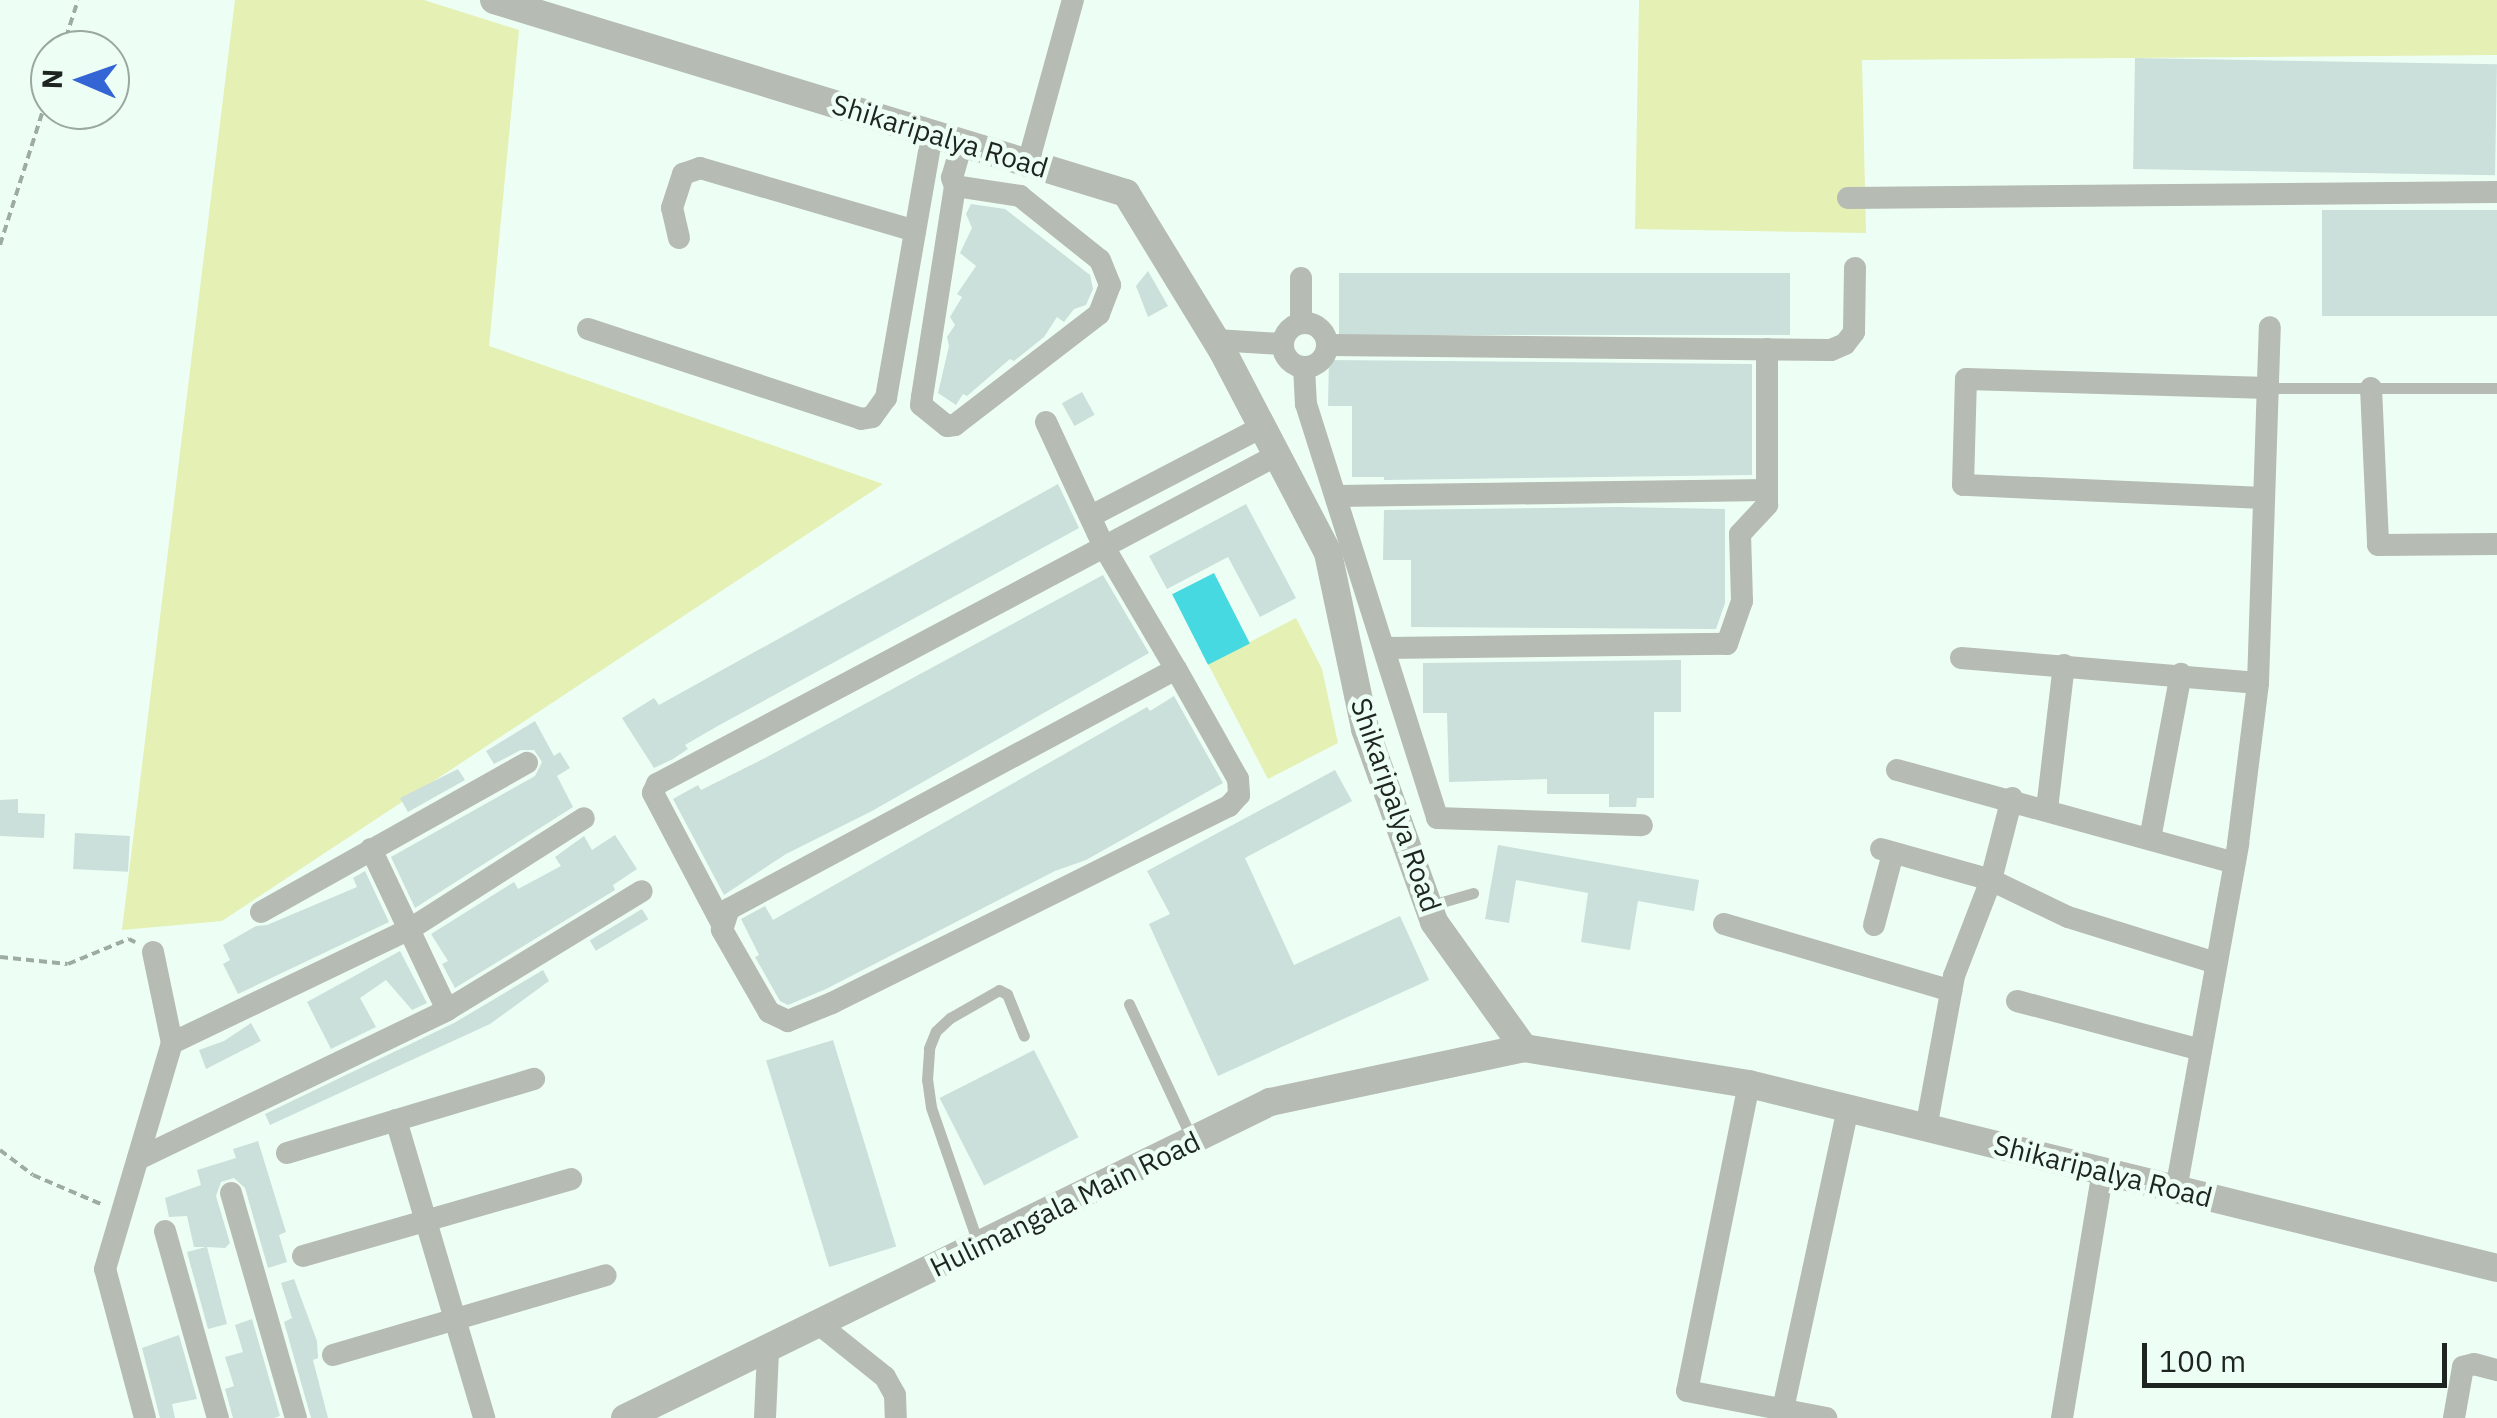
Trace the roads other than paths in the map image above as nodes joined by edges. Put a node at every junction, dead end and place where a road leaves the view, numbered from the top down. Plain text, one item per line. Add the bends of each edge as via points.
1 (494, 0) edge
2 (1073, 0) edge
3 (932, 134) junction
4 (970, 146) junction
5 (1028, 163) junction
6 (960, 186) junction
7 (2497, 192) edge
8 (1848, 198) dead end
9 (915, 231) junction
10 (679, 238) dead end
11 (1855, 268) dead end
12 (1301, 278) dead end
13 (1300, 322) junction
14 (2270, 327) dead end
15 (588, 329) dead end
16 (1216, 340) junction
17 (1282, 344) junction
18 (1327, 344) junction
19 (1768, 349) junction
20 (1304, 367) junction
21 (2268, 388) junction
22 (2371, 388) junction
23 (2497, 388) edge
24 (1046, 422) dead end
25 (1262, 427) junction
26 (1277, 455) junction
27 (1767, 490) junction
28 (1336, 496) junction
29 (2264, 498) junction
30 (1093, 515) junction
31 (2497, 544) edge
32 (1104, 547) junction
33 (1386, 648) junction
34 (1961, 658) dead end
35 (2064, 665) junction
36 (1176, 669) junction
37 (2182, 674) junction
38 (2258, 682) junction
39 (528, 763) dead end
40 (1896, 770) dead end
41 (2012, 798) junction
42 (2047, 809) junction
43 (584, 818) dead end
44 (1437, 818) junction
45 (1642, 825) dead end
46 (1400, 834) junction
47 (2150, 839) junction
48 (371, 849) junction
49 (2234, 864) junction
50 (1990, 880) junction
51 (642, 890) dead end
52 (1472, 893) dead end
53 (1428, 906) junction
54 (261, 912) dead end
55 (721, 922) junction
56 (1724, 924) dead end
57 (1874, 924) dead end
58 (410, 928) junction
59 (153, 952) road end
60 (2216, 963) junction
61 (1951, 991) junction
62 (2018, 1001) dead end
63 (1129, 1004) dead end
64 (448, 1010) junction
65 (1024, 1036) dead end
66 (172, 1043) junction
67 (1524, 1048) junction
68 (2200, 1050) junction
69 (534, 1079) dead end
70 (1749, 1084) junction
71 (1848, 1109) junction
72 (396, 1120) junction
73 (1926, 1128) junction
74 (1193, 1140) junction
75 (287, 1153) dead end
76 (138, 1159) junction
77 (2102, 1171) junction
78 (572, 1179) dead end
79 (2176, 1190) junction
80 (230, 1193) dead end
81 (426, 1221) junction
82 (164, 1231) dead end
83 (979, 1247) junction
84 (304, 1256) dead end
85 (2497, 1268) edge
86 (606, 1274) dead end
87 (455, 1320) junction
88 (820, 1325) junction
89 (768, 1351) junction
90 (333, 1355) dead end
91 (2497, 1370) edge
92 (1783, 1409) junction
93 (144, 1418) edge
94 (218, 1418) edge
95 (296, 1418) edge
96 (484, 1418) edge
97 (625, 1418) edge
98 (765, 1418) edge
99 (896, 1418) edge
100 (1826, 1418) edge
101 (2062, 1418) edge
102 (2454, 1418) edge

1 - 3 street, Shikaripalya Road
2 - 5 street
3 - 4 street, Shikaripalya Road
3 - 9 street
4 - 5 street, Shikaripalya Road
4 - 6 street
5 - 16 street, Shikaripalya Road via 1126,193
6 - 6 street via 921,406 948,426 1099,314 1110,285 1100,260 1020,196
7 - 8 street
9 - 10 street via 700,168 684,174 672,208
9 - 15 street via 886,398 872,417 861,419
11 - 19 street via 1854,332 1845,344 1831,350
12 - 13 street
13 - 17 street
13 - 18 street via 1322,330
14 - 21 street
16 - 17 street
16 - 25 street, Shikaripalya Road
17 - 20 street via 1291,363
18 - 19 street
18 - 20 street via 1318,363
19 - 27 street
20 - 28 street via 1306,404
21 - 22 lane
21 - 29 street
21 - 29 street via 1966,380 1963,485
22 - 23 lane
22 - 31 street via 2378,545
24 - 30 street
25 - 26 street, Shikaripalya Road
25 - 30 street
26 - 32 street
26 - 46 street, Shikaripalya Road via 1328,554 1365,729
27 - 28 street
27 - 33 street via 1763,513 1740,534 1742,601 1721,647
28 - 33 street
29 - 38 street
30 - 32 street
32 - 36 street
32 - 55 street via 657,784 653,793
33 - 44 street
34 - 35 street
35 - 37 street
35 - 42 street
36 - 55 street via 729,909
36 - 55 street via 1238,780 1239,795 1229,806 788,1021 769,1012
37 - 38 street
37 - 47 street
38 - 49 street
39 - 48 street
40 - 41 street
41 - 42 street
41 - 50 street
42 - 47 street
43 - 58 street
44 - 45 street
44 - 46 street
46 - 53 street, Shikaripalya Road
47 - 49 street
48 - 54 street
48 - 58 street
49 - 60 street
50 - 57 street via 1887,851
50 - 60 street via 2068,917
50 - 61 street
51 - 64 street
52 - 53 lane
53 - 67 street, Shikaripalya Road
56 - 61 street
58 - 64 street
58 - 66 street
59 - 66 street
60 - 68 street
61 - 73 street
62 - 68 street
63 - 74 lane
64 - 76 street
65 - 83 lane via 1007,994 999,990 950,1018 930,1048 931,1107
66 - 76 street
67 - 70 street, Shikaripalya Road
67 - 74 street, Hulimangala Main Road via 1270,1102
68 - 79 street
69 - 72 street
70 - 71 street, Shikaripalya Road
70 - 92 street via 1687,1390
71 - 73 street, Shikaripalya Road
71 - 92 street
72 - 75 street
72 - 81 street
73 - 77 street, Shikaripalya Road
74 - 83 street, Hulimangala Main Road
76 - 93 street via 105,1269
77 - 79 street, Shikaripalya Road
77 - 101 street
78 - 81 street
79 - 85 street, Shikaripalya Road
80 - 95 street
81 - 84 street
81 - 87 street
82 - 94 street
83 - 88 street, Hulimangala Main Road
86 - 87 street
87 - 90 street
87 - 96 street
88 - 89 street, Hulimangala Main Road
88 - 99 street via 885,1376
89 - 97 street, Hulimangala Main Road
89 - 98 street
91 - 102 street via 2462,1367
92 - 100 street

